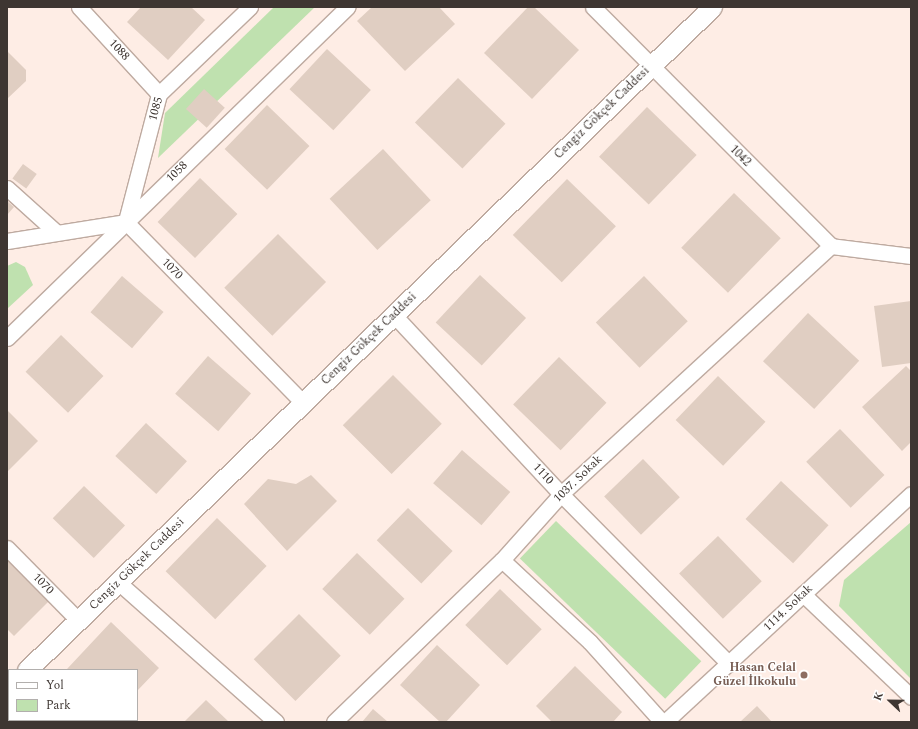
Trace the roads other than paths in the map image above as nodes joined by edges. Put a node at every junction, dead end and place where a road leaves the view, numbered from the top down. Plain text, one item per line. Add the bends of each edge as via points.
1 (78, 7) edge
2 (250, 7) edge
3 (347, 7) edge
4 (592, 7) edge
5 (712, 7) edge
6 (650, 67) junction
7 (159, 94) junction
8 (7, 188) edge
9 (126, 222) junction
10 (57, 233) junction
11 (7, 241) edge
12 (831, 246) junction
13 (911, 256) edge
14 (394, 315) junction
15 (7, 338) edge
16 (303, 403) junction
17 (561, 494) junction
18 (911, 494) edge
19 (7, 548) edge
20 (502, 560) junction
21 (118, 582) junction
22 (803, 594) junction
23 (78, 620) junction
24 (729, 664) junction
25 (29, 669) edge
26 (911, 697) edge
27 (276, 722) edge
28 (334, 722) edge
29 (662, 722) edge
30 (665, 722) edge

1 - 7 street, 1088
2 - 7 street, 1085
3 - 9 street, 1058
4 - 6 street, 1042
5 - 6 street, Cengiz Gökçek Caddesi
6 - 12 street, 1042
6 - 14 street, Cengiz Gökçek Caddesi
7 - 9 street, 1085
8 - 10 street
9 - 10 street
9 - 15 street, 1058
9 - 16 street, 1070
10 - 11 street
12 - 13 street
12 - 17 street, 1037. Sokak
14 - 16 street, Cengiz Gökçek Caddesi
14 - 17 street, 1110
16 - 21 street, Cengiz Gökçek Caddesi
17 - 20 street, 1037. Sokak
17 - 24 street, 1110
18 - 22 street, 1114. Sokak
19 - 23 street, 1070
20 - 28 street, 1037. Sokak
20 - 29 street via 590,642
21 - 23 street, Cengiz Gökçek Caddesi
21 - 27 street
22 - 24 street, 1114. Sokak
22 - 26 street
23 - 25 street, Cengiz Gökçek Caddesi
24 - 30 street, 1114. Sokak

